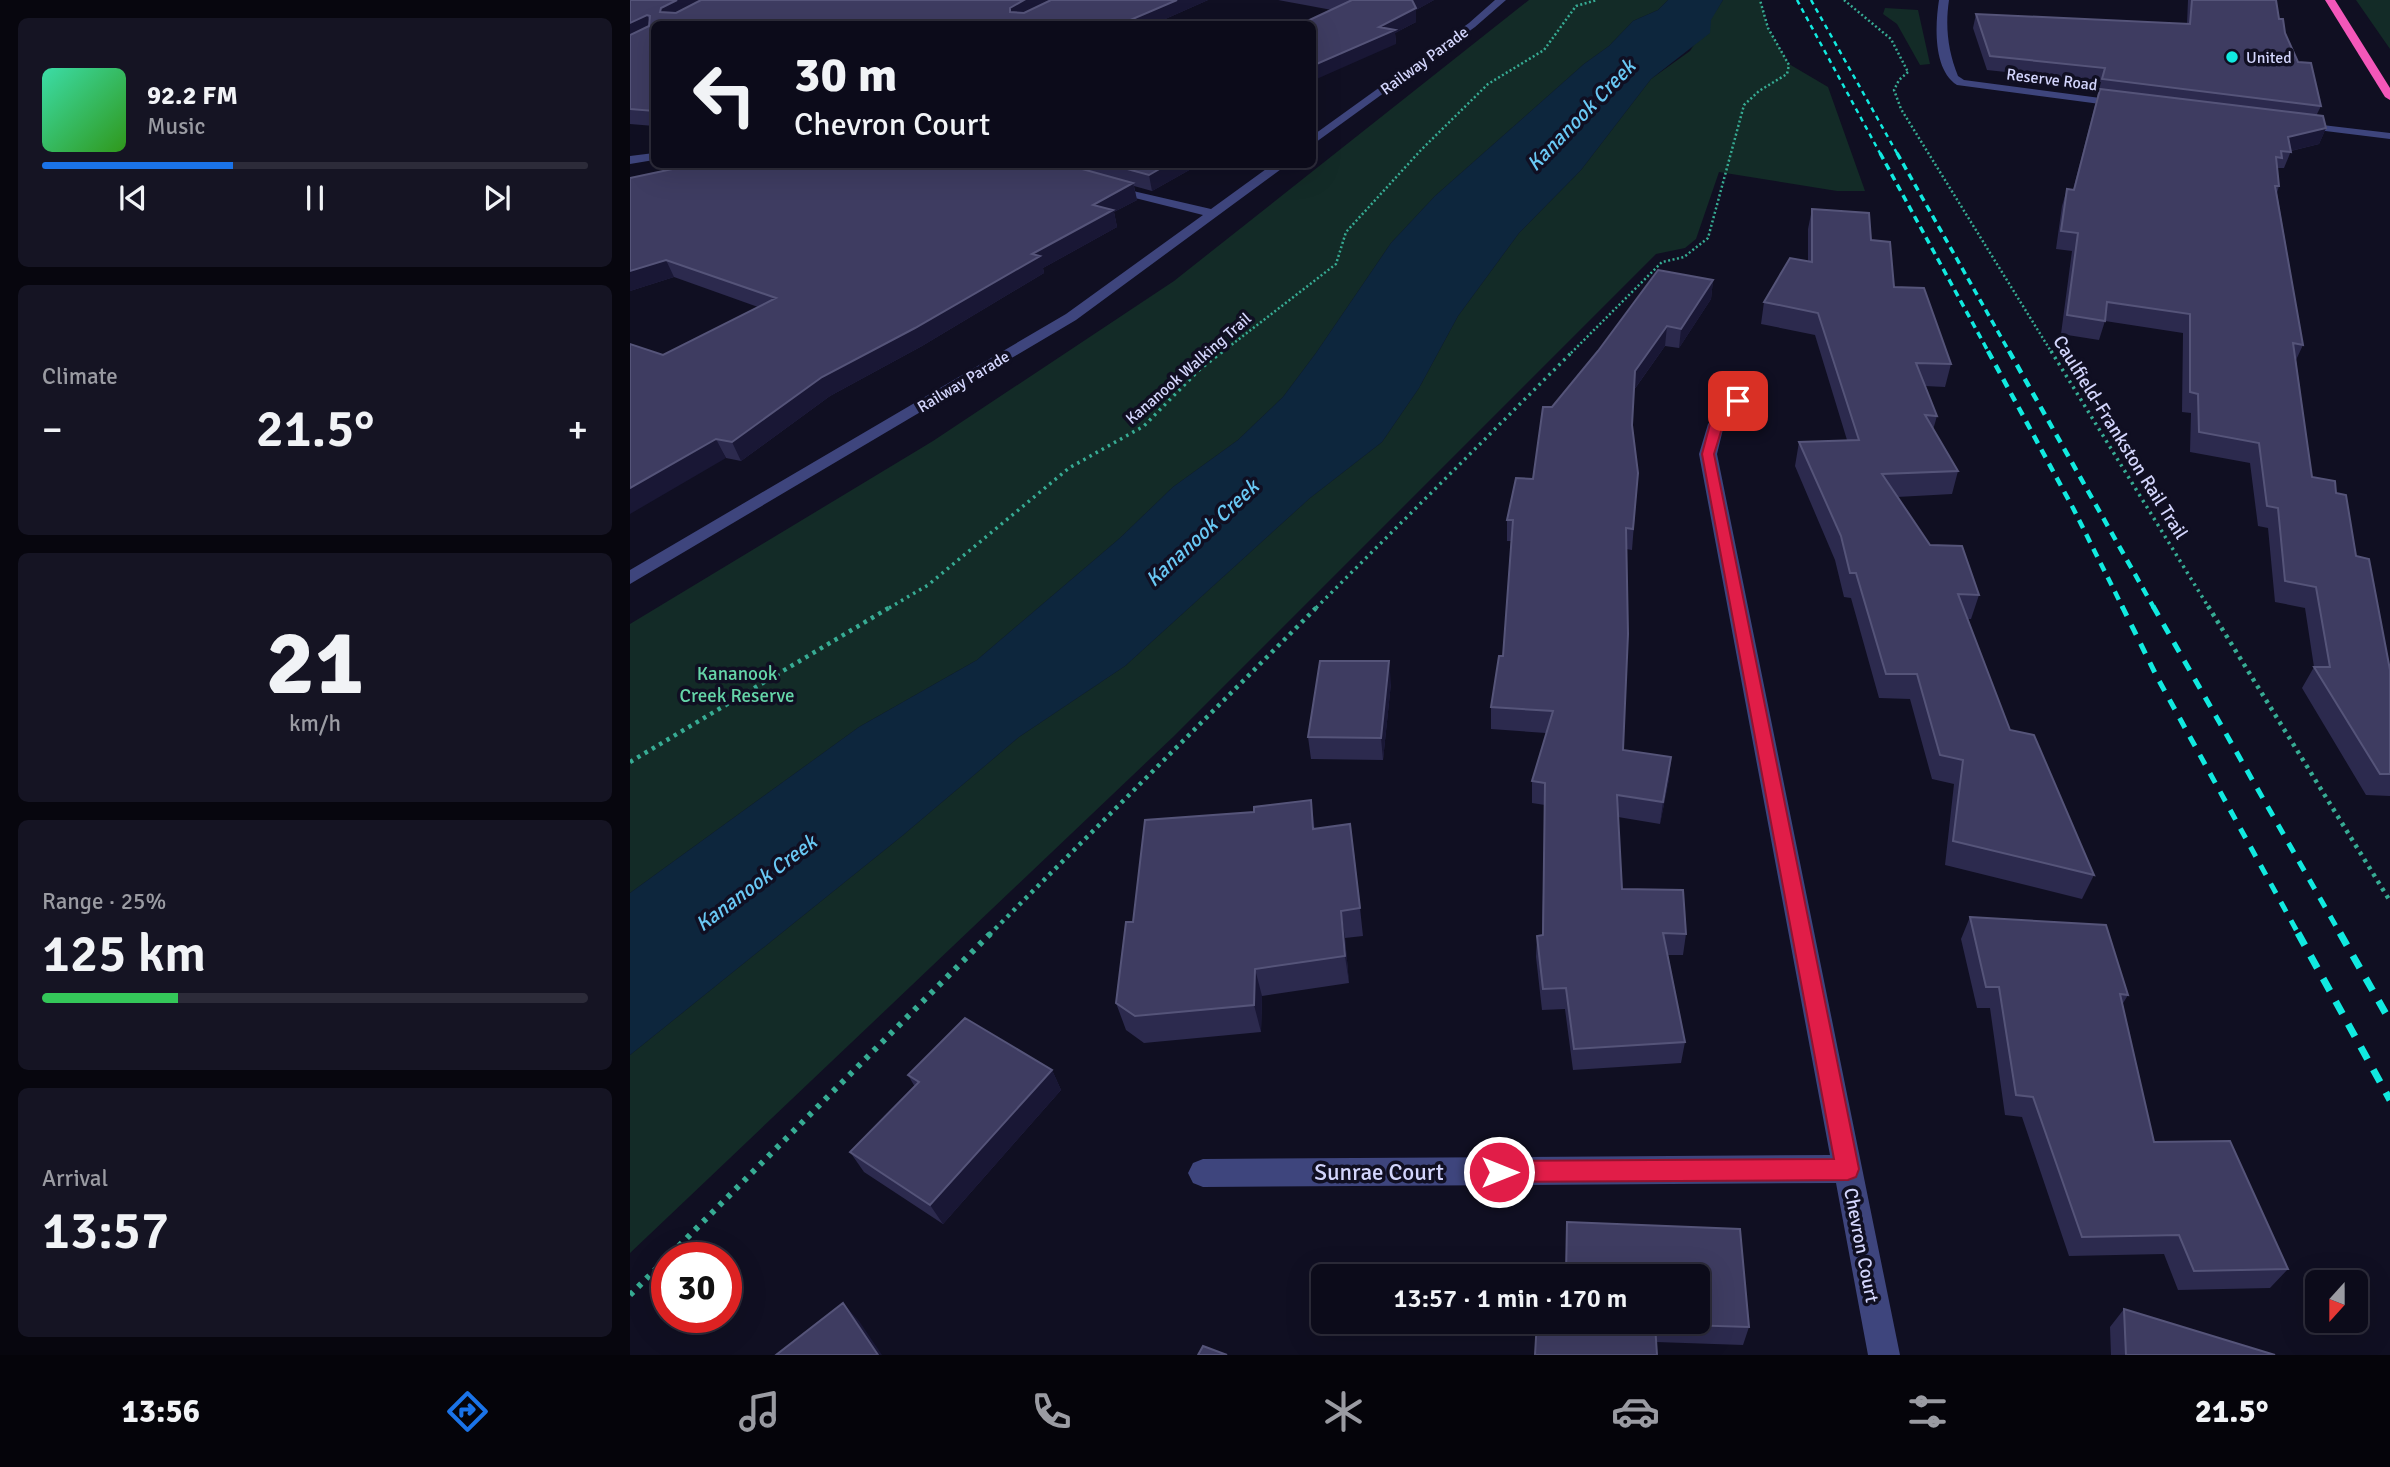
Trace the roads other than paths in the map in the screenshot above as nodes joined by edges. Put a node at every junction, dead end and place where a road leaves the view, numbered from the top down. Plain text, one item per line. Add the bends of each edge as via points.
1 (1501, 0) edge
2 (1944, 0) edge
3 (2330, 0) edge
4 (2390, 97) edge
5 (2133, 105) edge
6 (2282, 123) edge
7 (2390, 136) edge
8 (1316, 139) edge
9 (651, 157) edge
10 (630, 160) edge
11 (1277, 168) edge
12 (1100, 185) edge
13 (1214, 214) junction
14 (1738, 401) dead end
15 (630, 578) edge
16 (1848, 1169) junction
17 (1203, 1173) dead end
18 (1884, 1355) edge

1 - 8 street, Railway Parade
2 - 5 street, Reserve Road via 1940,23 1952,78 1961,83
3 - 4 highway
6 - 7 street
9 - 10 street
11 - 13 street, Railway Parade
12 - 13 street
13 - 15 street, Railway Parade via 1071,317
14 - 16 street, Chevron Court via 1717,424 1708,454
16 - 17 street, Sunrae Court
16 - 18 street, Chevron Court

